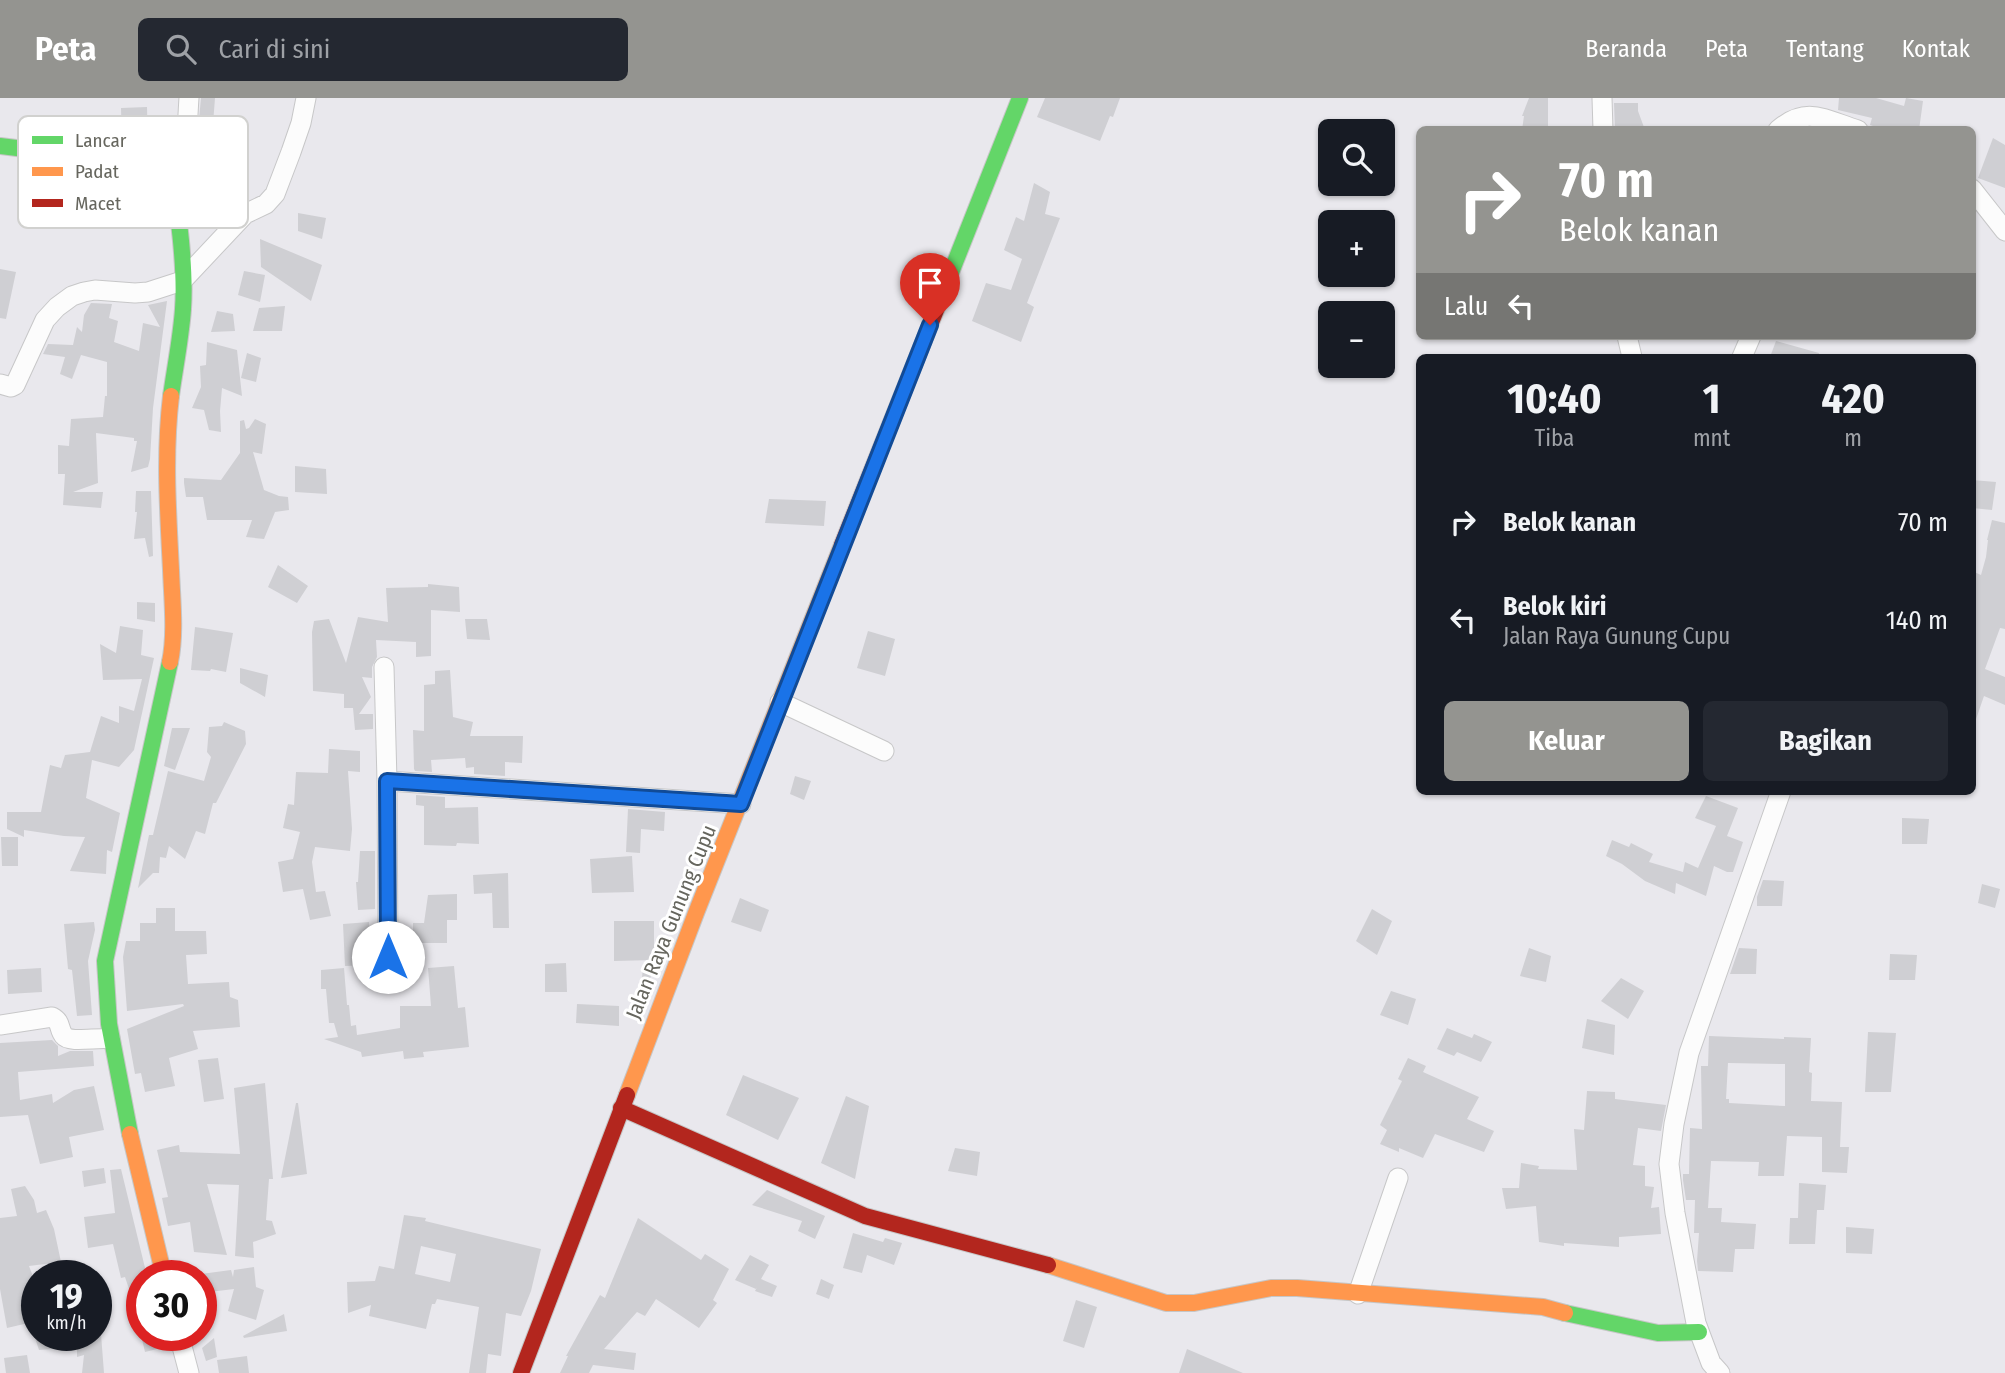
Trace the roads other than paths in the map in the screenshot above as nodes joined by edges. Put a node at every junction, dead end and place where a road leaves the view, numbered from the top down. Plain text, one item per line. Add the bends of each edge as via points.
1 (189, 98) edge
2 (306, 98) edge
3 (1020, 98) edge
4 (1602, 98) edge
5 (188, 116) edge
6 (1603, 126) edge
7 (1782, 126) edge
8 (1845, 126) edge
9 (0, 146) edge
10 (18, 148) edge
11 (1976, 194) edge
12 (248, 213) edge
13 (178, 228) edge
14 (233, 228) edge
15 (2005, 231) edge
16 (183, 281) junction
17 (0, 384) edge
18 (384, 667) dead end
19 (780, 702) junction
20 (884, 751) dead end
21 (387, 781) junction
22 (1780, 795) edge
23 (741, 804) junction
24 (388, 957) dead end
25 (0, 1024) edge
26 (110, 1039) junction
27 (621, 1108) junction
28 (1398, 1178) dead end
29 (159, 1260) edge
30 (1358, 1294) junction
31 (1699, 1332) junction
32 (183, 1351) edge
33 (189, 1373) edge
34 (521, 1373) edge
35 (1720, 1373) edge

1 - 5 street
2 - 12 street via 275,194
3 - 19 main road, Jalan Raya Gunung Cupu
4 - 6 street
7 - 8 street via 1790,119 1810,115
9 - 10 main road
11 - 15 street
13 - 16 main road
14 - 16 street
16 - 17 street via 148,292 95,290 72,296 45,320 15,385
16 - 26 main road via 167,440 171,656 105,961
18 - 21 street
19 - 20 street
19 - 23 main road, Jalan Raya Gunung Cupu
21 - 23 street
21 - 24 street
22 - 31 street via 1689,1053 1674,1124 1669,1164
23 - 27 main road, Jalan Raya Gunung Cupu
25 - 26 street via 52,1017 59,1021 66,1040
26 - 29 main road
27 - 30 main road via 864,1216 1050,1265 1166,1303 1194,1303 1271,1289
27 - 34 main road, Jalan Raya Gunung Cupu
28 - 30 street
30 - 31 main road via 1543,1307 1658,1333
31 - 35 street
32 - 33 street

